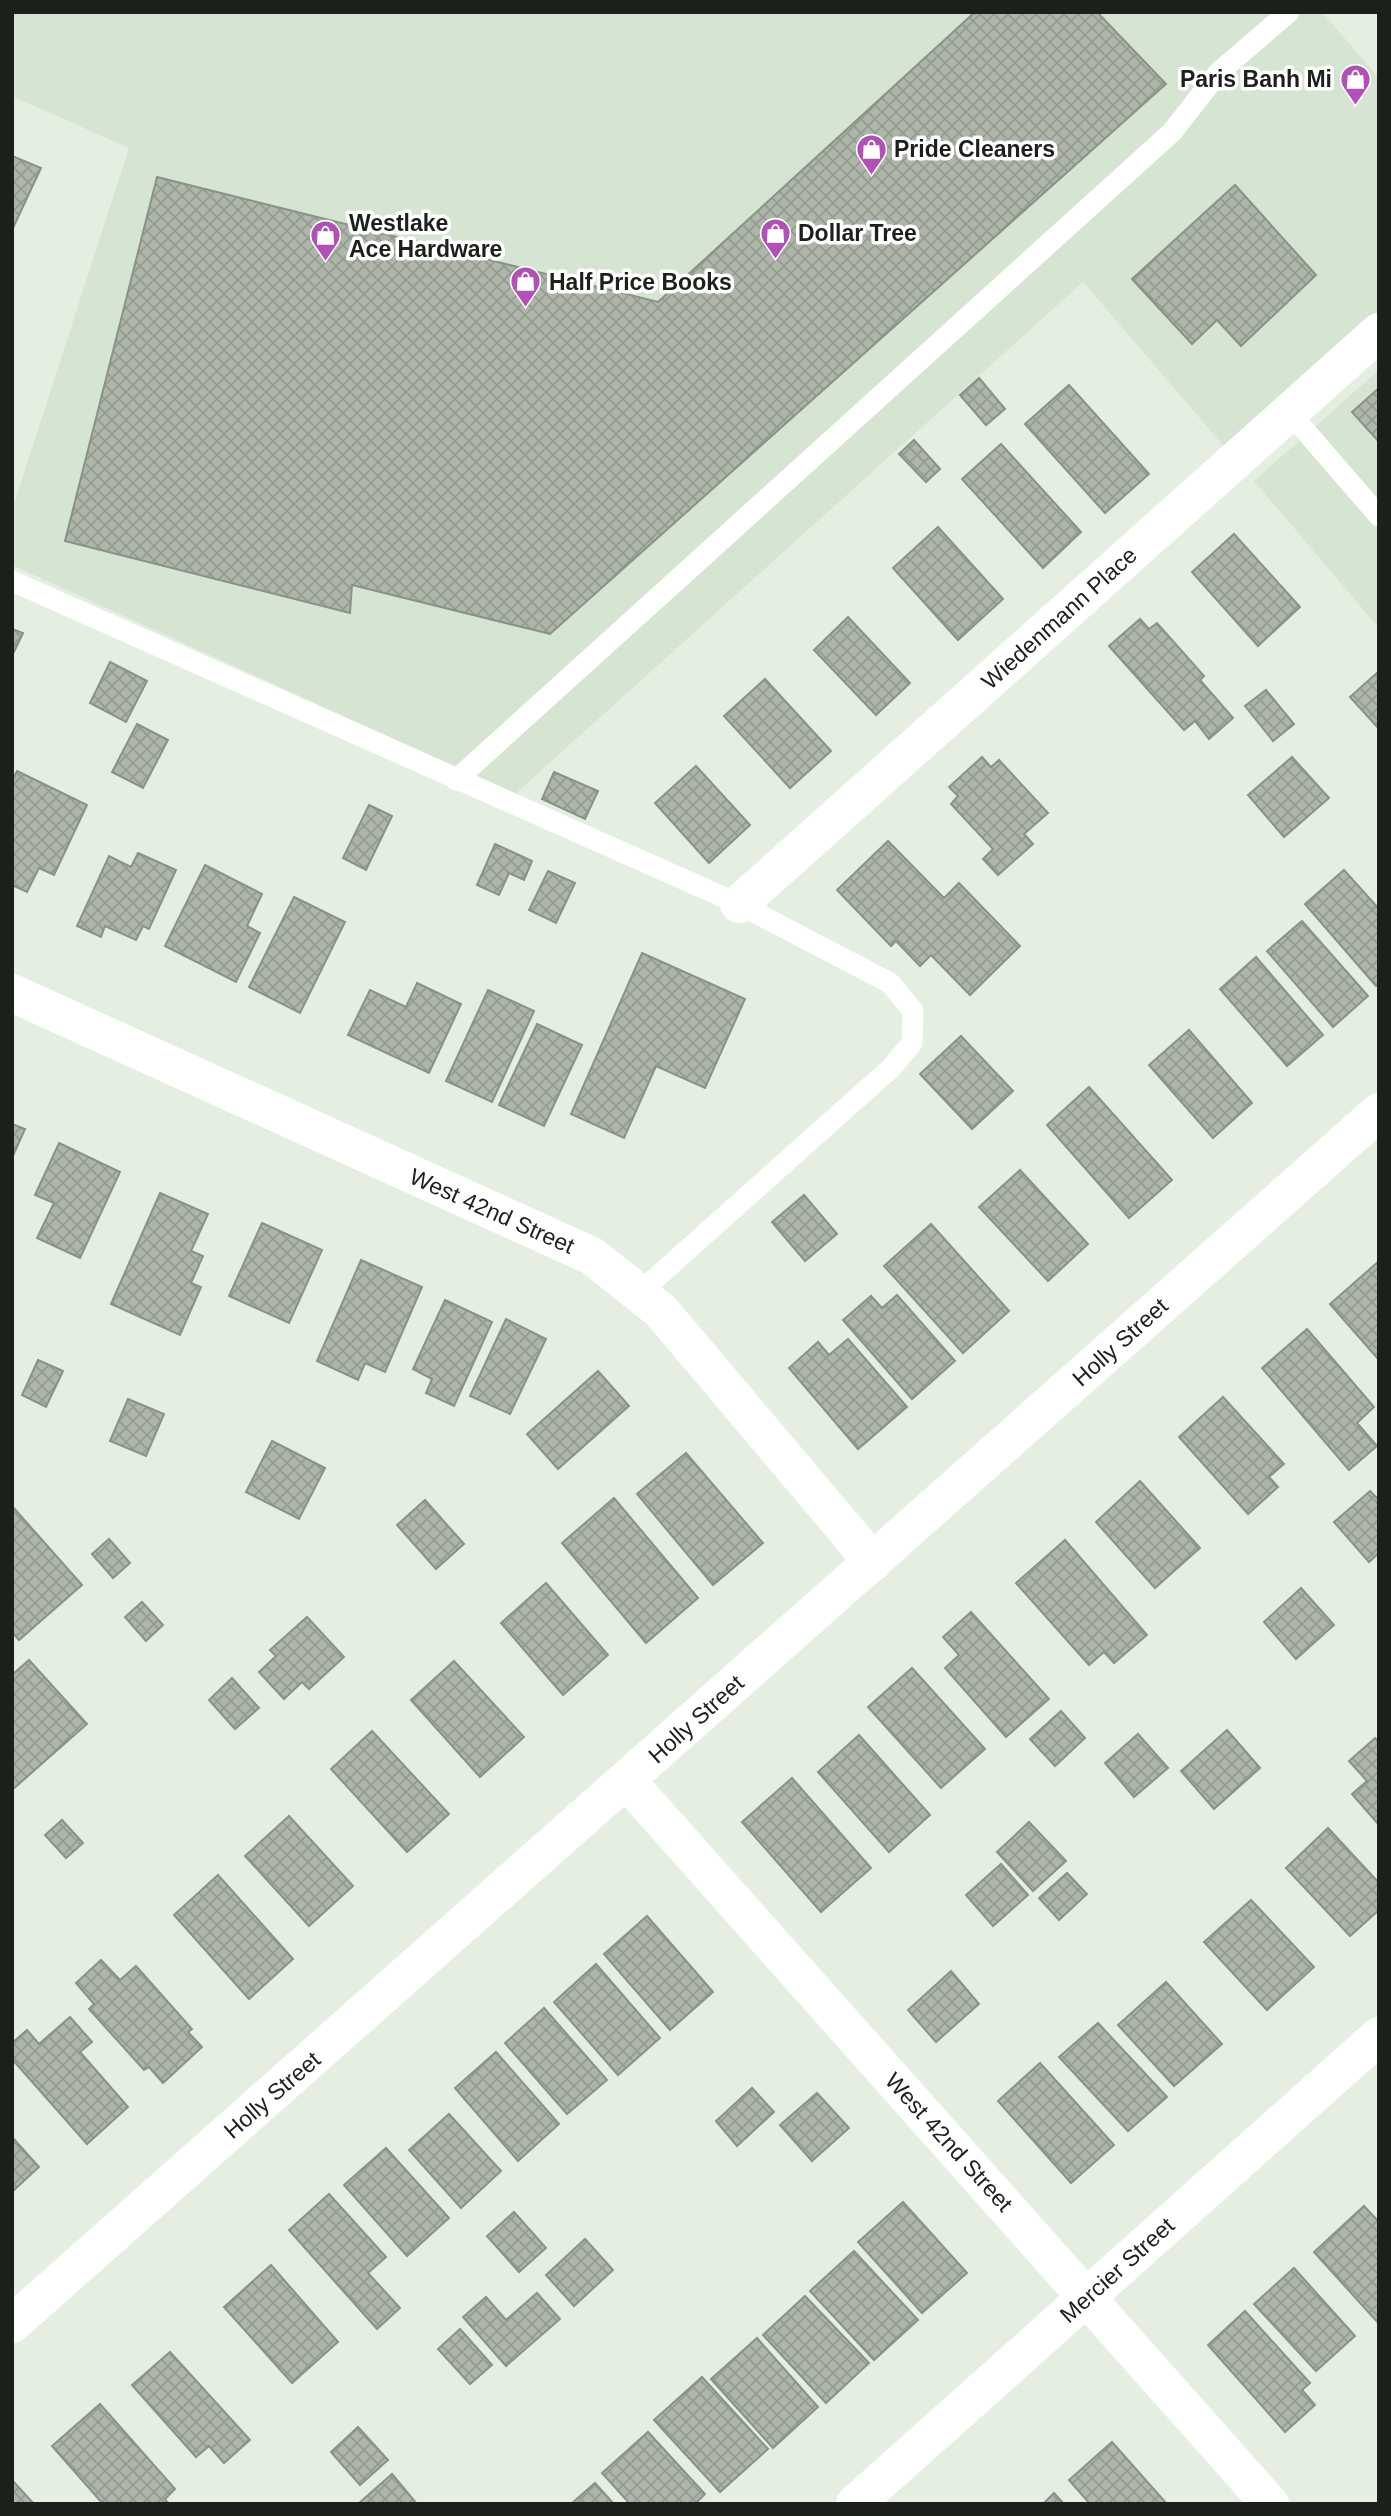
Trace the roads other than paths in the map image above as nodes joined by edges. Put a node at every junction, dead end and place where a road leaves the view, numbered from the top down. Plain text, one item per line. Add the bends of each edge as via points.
1 (1289, 12) edge
2 (1379, 331) edge
3 (1289, 412) junction
4 (1379, 516) edge
5 (12, 581) edge
6 (456, 780) junction
7 (739, 904) junction
8 (12, 993) edge
9 (1379, 1112) edge
10 (639, 1293) junction
11 (873, 1562) junction
12 (627, 1781) junction
13 (1379, 2036) edge
14 (1087, 2297) junction
15 (12, 2324) edge
16 (855, 2504) edge
17 (1270, 2504) edge

1 - 6 lane via 1219,72 1172,132
2 - 3 street, Wiedenmann Place
3 - 4 lane
3 - 7 street, Wiedenmann Place
5 - 6 lane
6 - 7 lane
7 - 10 lane via 890,983 913,1012 912,1043 891,1068
8 - 10 street, West 42nd Street via 592,1256
9 - 11 street, Holly Street
10 - 11 street, West 42nd Street via 662,1311
11 - 12 street, Holly Street
12 - 14 street, West 42nd Street
12 - 15 street, Holly Street
13 - 14 street, Mercier Street
14 - 16 street, Mercier Street
14 - 17 street, West 42nd Street

